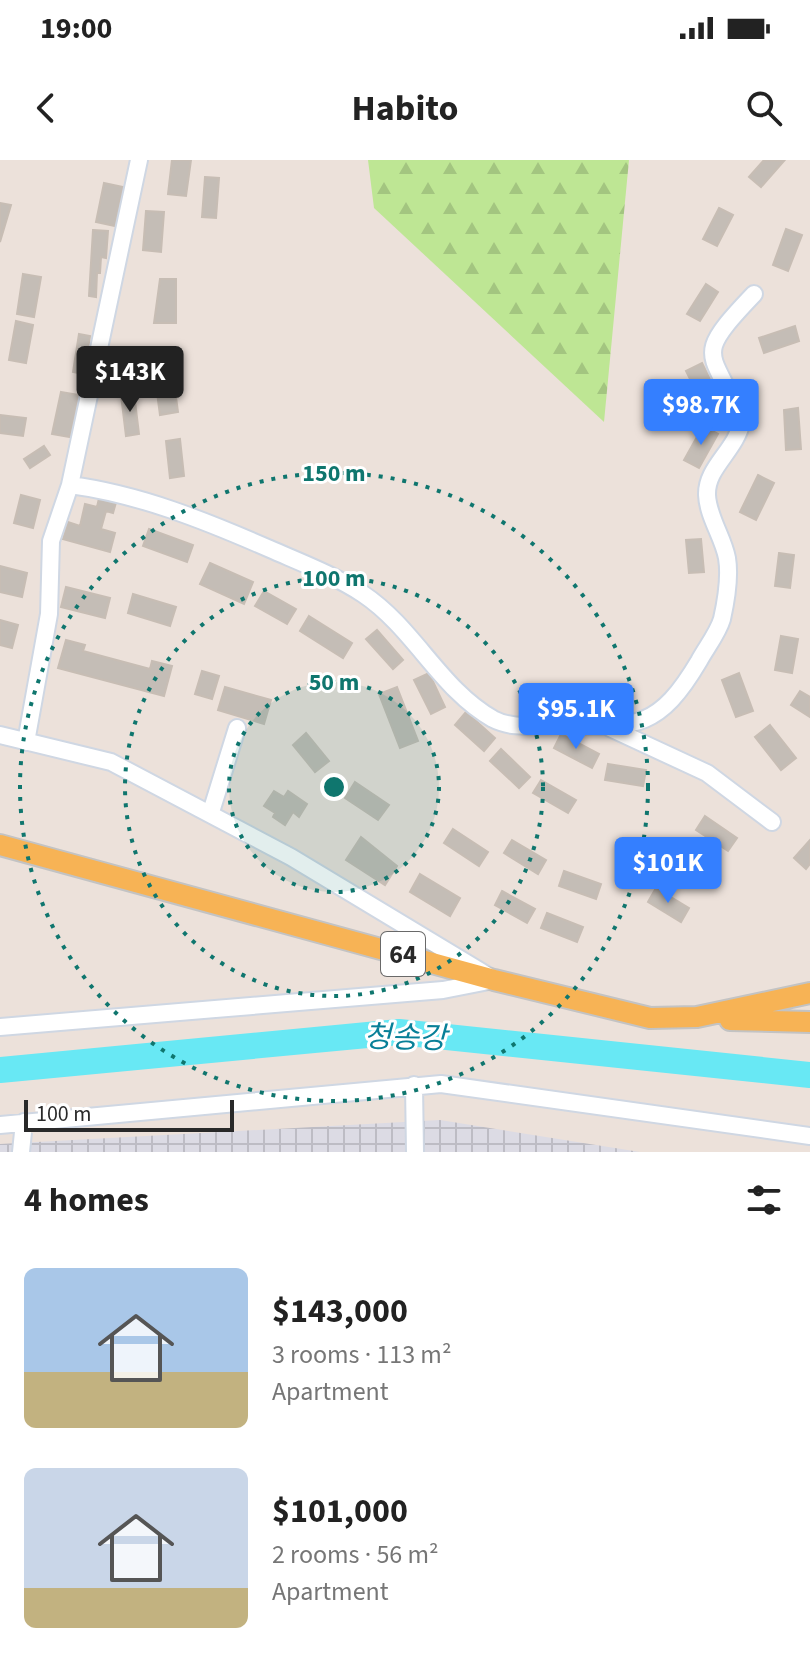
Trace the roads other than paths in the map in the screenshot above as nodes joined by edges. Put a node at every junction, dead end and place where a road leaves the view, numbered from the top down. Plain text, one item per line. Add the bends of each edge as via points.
1 (139, 160) edge
2 (754, 294) dead end
3 (70, 485) junction
4 (609, 727) junction
5 (237, 728) dead end
6 (0, 735) edge
7 (26, 742) junction
8 (211, 812) junction
9 (772, 822) dead end
10 (0, 845) edge
11 (494, 980) junction
12 (810, 993) edge
13 (697, 1017) junction
14 (810, 1022) edge
15 (0, 1027) edge
16 (414, 1085) junction
17 (24, 1122) junction
18 (0, 1125) edge
19 (810, 1136) edge
20 (21, 1152) edge
21 (415, 1152) edge

1 - 3 street
2 - 4 street via 722,327 713,345 716,371 742,421 738,439 708,481 707,497 727,559 722,621 678,696 652,716
3 - 4 street via 103,490 221,527 321,571 363,595 406,630 441,674 495,720 514,726
3 - 7 street via 51,541 49,614
4 - 9 street via 707,773
5 - 8 street
6 - 7 street
7 - 8 street via 111,762
8 - 11 street
10 - 11 main road, 64
11 - 13 main road, 64 via 650,1018
11 - 15 street via 443,990
12 - 13 main road, 64
13 - 14 main road
16 - 17 street
16 - 19 street via 441,1084
16 - 21 street
17 - 18 street
17 - 20 street

